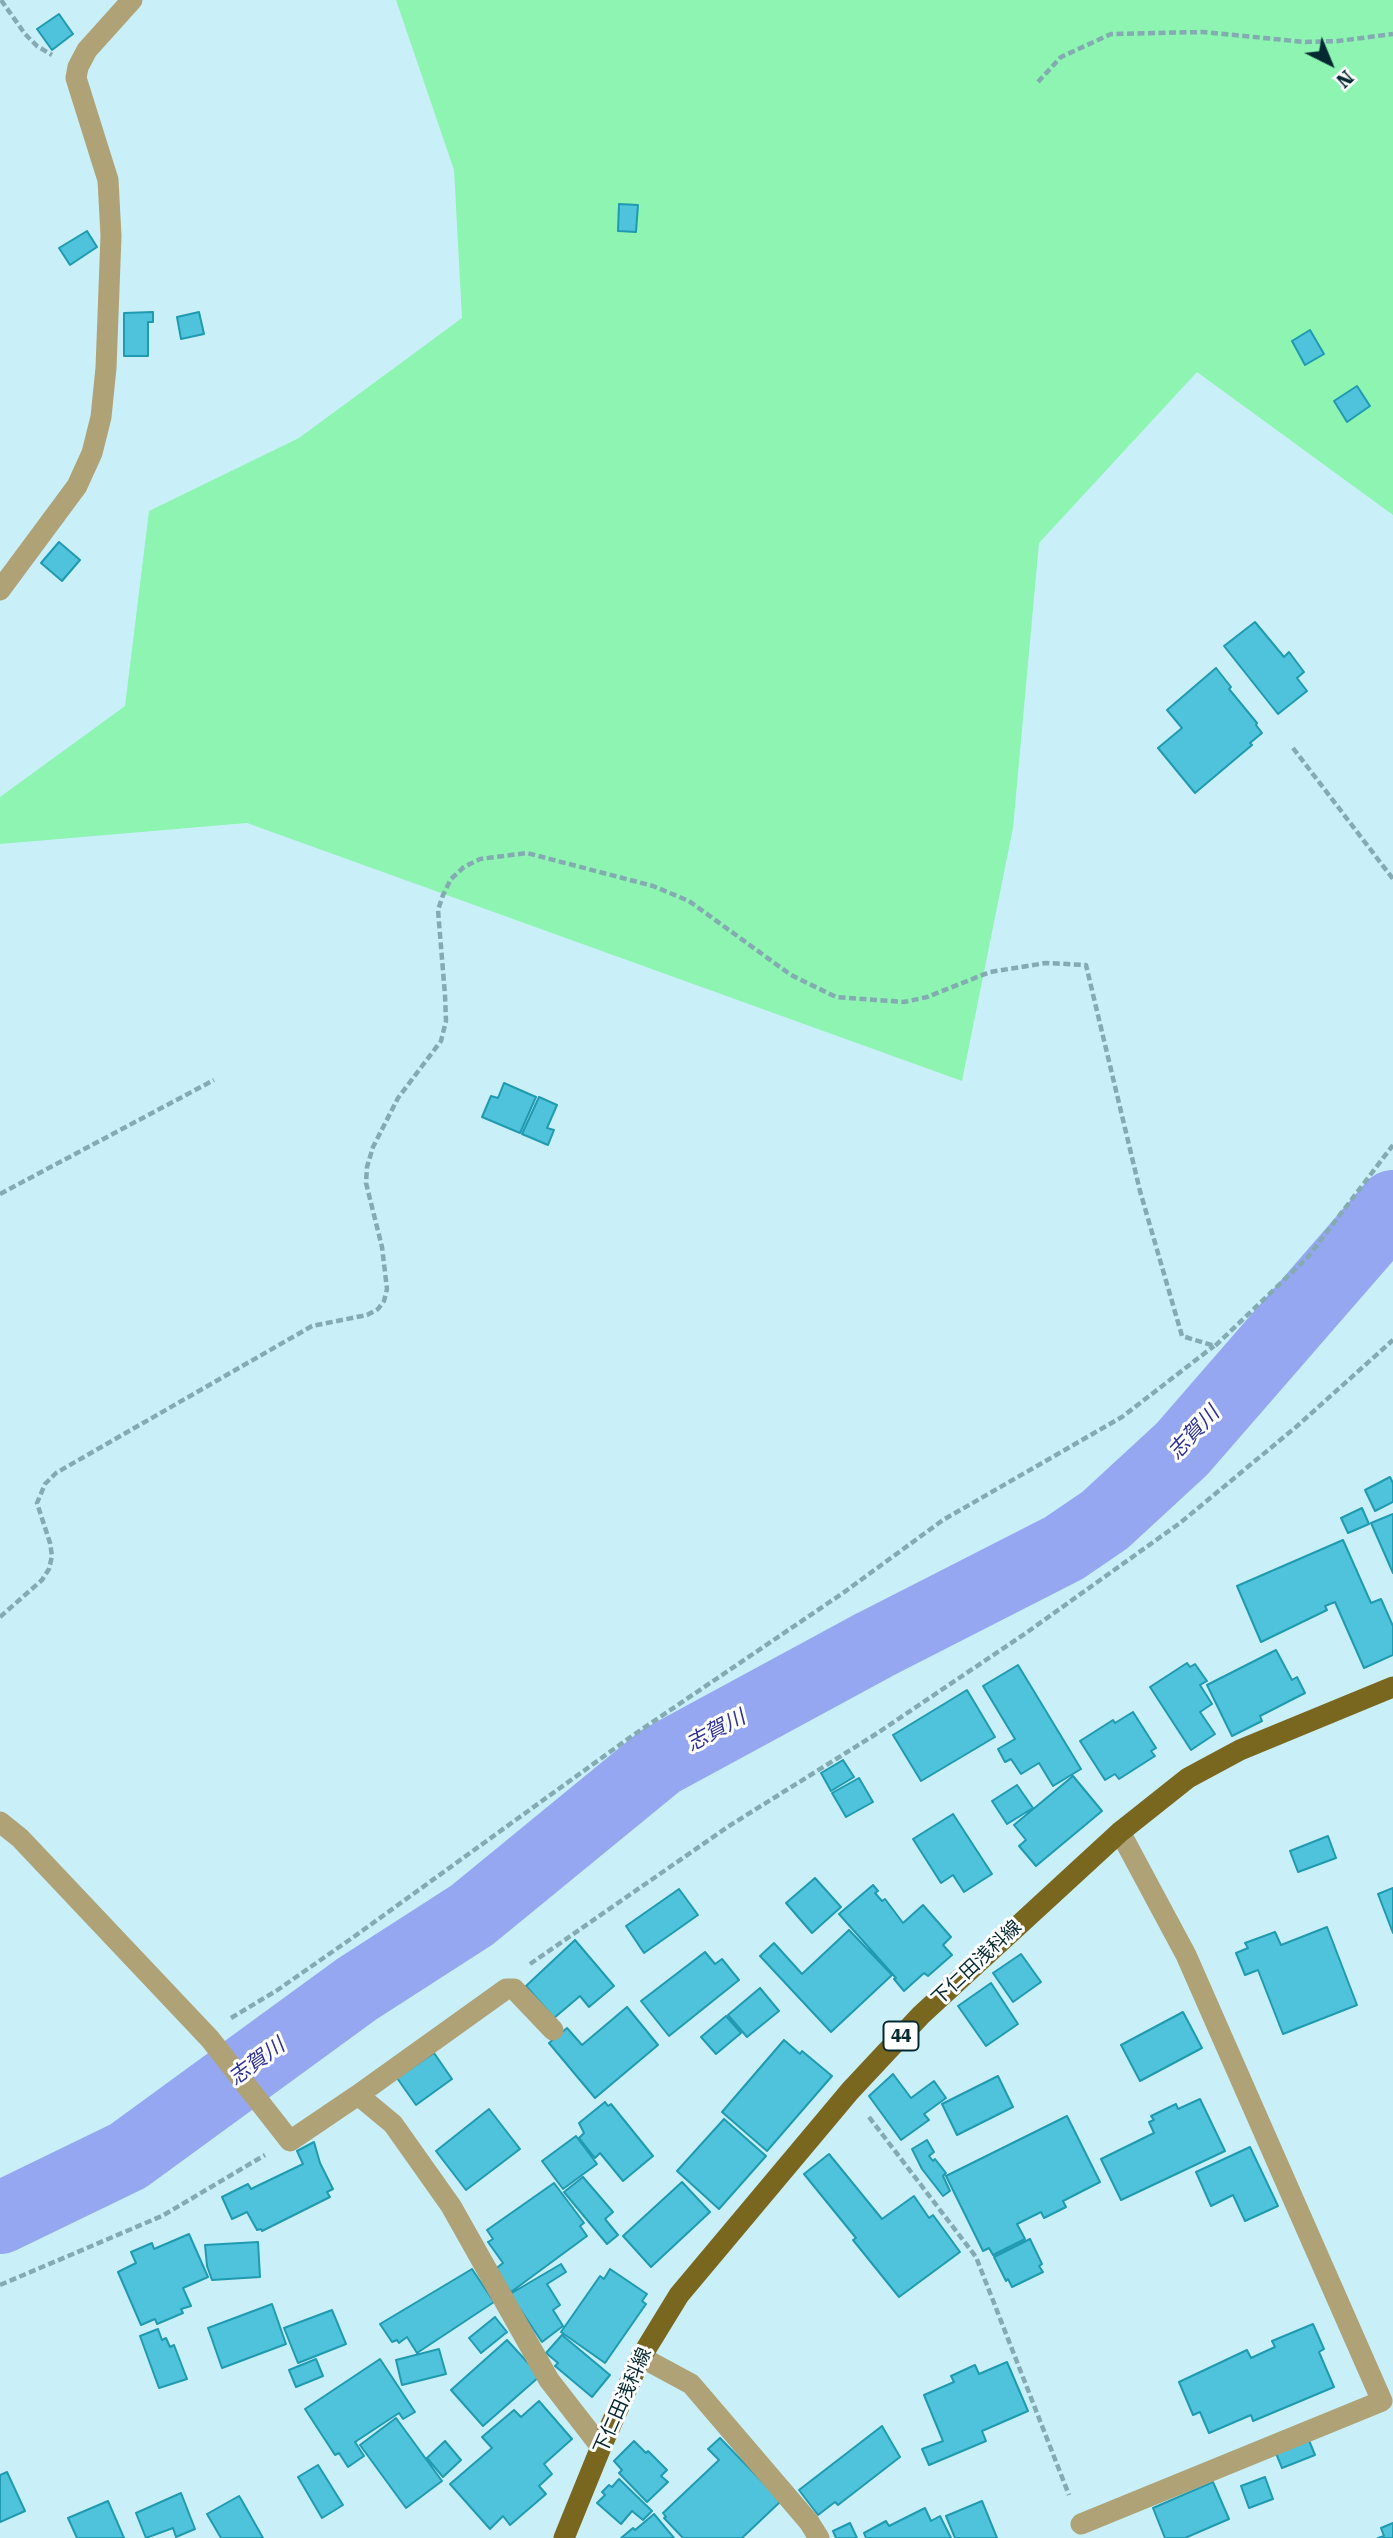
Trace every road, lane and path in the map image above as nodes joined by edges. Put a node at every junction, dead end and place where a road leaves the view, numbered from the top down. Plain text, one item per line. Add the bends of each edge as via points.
1 (1, 0) edge
2 (132, 0) edge
3 (1393, 34) edge
4 (78, 67) junction
5 (1038, 82) dead end
6 (0, 590) edge
7 (1293, 748) dead end
8 (1393, 879) edge
9 (214, 1080) dead end
10 (1393, 1145) edge
11 (0, 1194) edge
12 (1393, 1340) edge
13 (1214, 1346) junction
14 (0, 1617) edge
15 (1393, 1687) edge
16 (0, 1822) edge
17 (1120, 1832) junction
18 (506, 1989) junction
19 (553, 2029) dead end
20 (207, 2036) junction
21 (850, 2091) junction
22 (358, 2095) junction
23 (286, 2137) junction
24 (0, 2285) edge
25 (641, 2357) junction
26 (601, 2447) junction
27 (1081, 2525) joint
28 (564, 2538) edge
29 (819, 2538) edge

1 - 4 path via 37,46
2 - 4 street via 87,50
3 - 5 path via 1305,42 1203,32 1111,34 1061,57
4 - 6 street via 76,78 108,180 111,236 101,417 77,486
7 - 8 path
9 - 11 path
10 - 13 path via 1308,1258
12 - 18 path via 1180,1523 1027,1633 729,1826 531,1962
13 - 14 path via 1182,1336 1140,1191 1086,965 1046,963 990,972 904,1002 836,997 792,975 689,901 653,886 527,853 480,859 452,879 438,910 446,1008 441,1041 393,1107 367,1167 366,1183 387,1289 384,1301 367,1315 312,1326 57,1474 45,1484 37,1503 50,1542 50,1569
13 - 20 path via 1122,1417 943,1520
15 - 17 main road, 下仁田浅科線 / 44 via 1240,1750 1188,1778
16 - 20 street
17 - 21 main road, 下仁田浅科線 / 44 via 921,2015
17 - 27 street via 1186,1955 1382,2400
18 - 19 street via 514,1989
18 - 22 street
20 - 23 street
21 - 25 main road, 下仁田浅科線 / 44 via 679,2295
21 - 27 path via 976,2257
22 - 23 street
22 - 26 street via 393,2124 451,2206 549,2380
23 - 24 path via 162,2216
25 - 26 main road, 下仁田浅科線 / 44
25 - 29 street via 691,2384
26 - 28 main road, 下仁田浅科線 / 44

